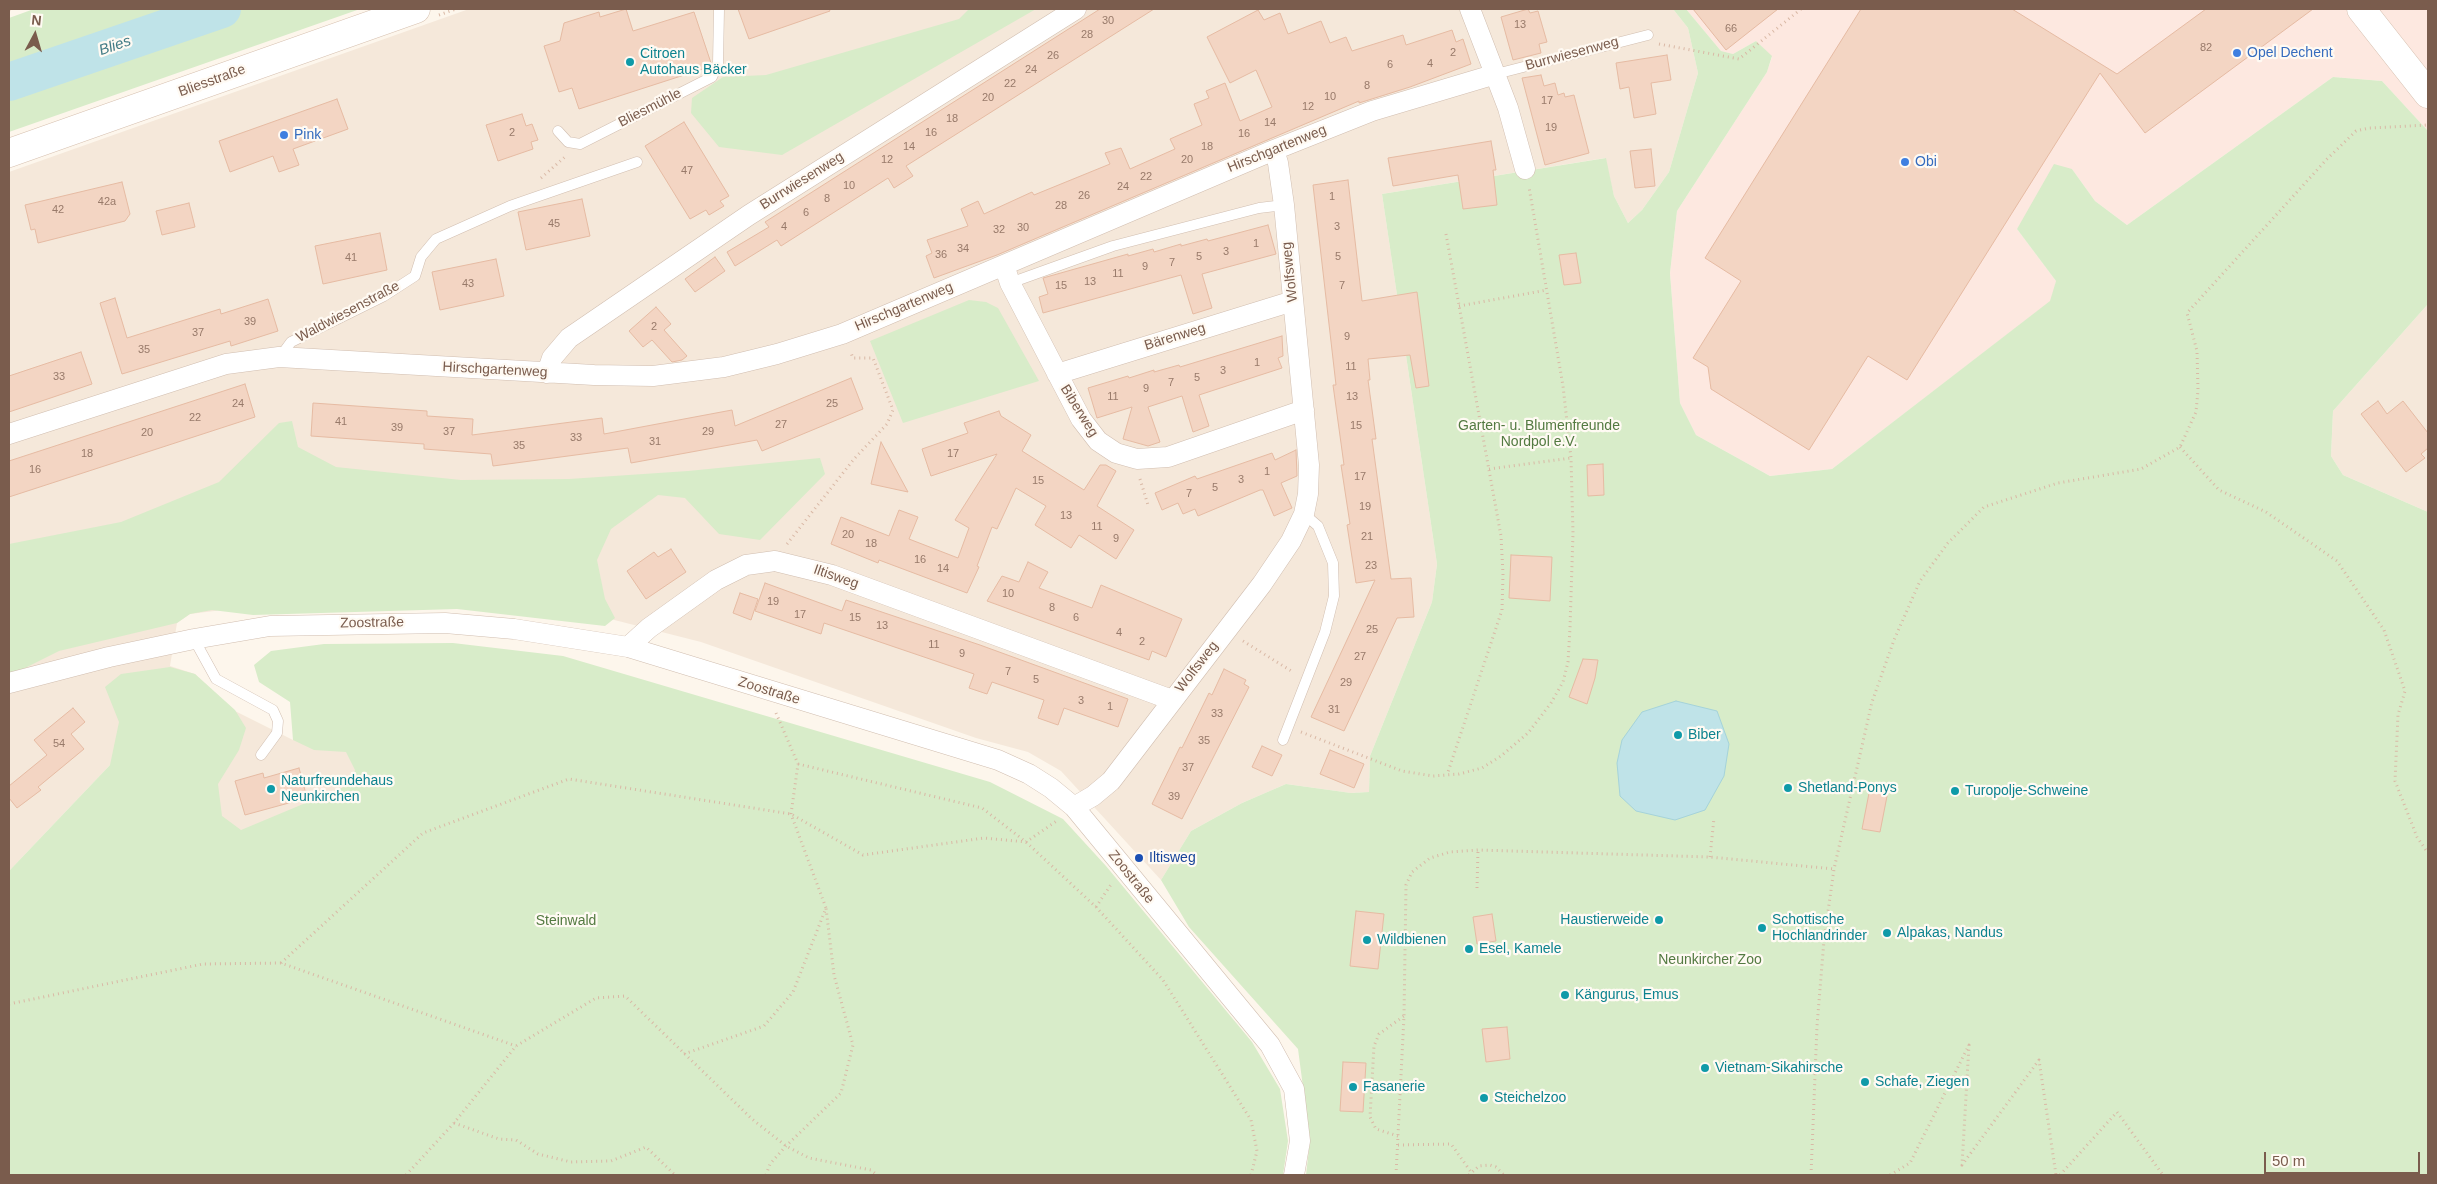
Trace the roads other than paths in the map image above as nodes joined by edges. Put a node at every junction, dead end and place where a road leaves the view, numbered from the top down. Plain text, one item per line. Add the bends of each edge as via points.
1 (416, 9) edge
2 (719, 9) edge
3 (1076, 9) edge
4 (1470, 9) edge
5 (2361, 9) edge
6 (1648, 35) dead end
7 (1496, 74) junction
8 (2428, 94) edge
9 (558, 131) dead end
10 (1274, 150) junction
11 (9, 154) edge
12 (637, 162) dead end
13 (1525, 169) road end
14 (1284, 205) junction
15 (1007, 274) junction
16 (1293, 301) junction
17 (279, 357) junction
18 (547, 373) junction
19 (1057, 374) junction
20 (1304, 410) junction
21 (9, 434) edge
22 (1304, 514) junction
23 (194, 639) junction
24 (628, 647) junction
25 (9, 683) edge
26 (1172, 700) junction
27 (1283, 740) dead end
28 (261, 755) dead end
29 (1074, 807) junction
30 (1294, 1175) edge

1 - 11 main road, Bliesstraße
2 - 9 lane, Bliesmühle via 718,64 712,76 580,144 568,142
3 - 18 street, Burrwiesenweg via 749,215 569,338 552,358
4 - 7 street
5 - 8 main road
6 - 7 lane, Burrwiesenweg
7 - 10 street, Hirschgartenweg via 1372,110
7 - 13 street
10 - 14 street, Wolfsweg
10 - 15 street, Hirschgartenweg
12 - 17 lane, Waldwiesenstraße via 510,206 436,239 421,257 415,276 384,296 291,342
14 - 15 lane, Hirschgartenweg via 1259,208
14 - 16 street, Wolfsweg
15 - 18 street, Hirschgartenweg via 842,334 724,367 652,376
15 - 19 street, Biberweg
16 - 19 street, Bärenweg
16 - 20 street, Wolfsweg
17 - 18 street, Hirschgartenweg
17 - 21 street via 226,364
19 - 20 street, Biberweg via 1081,419 1098,441 1116,453 1137,459 1168,457
20 - 22 street, Wolfsweg via 1309,464
22 - 26 street, Wolfsweg via 1272,570
22 - 27 lane via 1318,526 1333,563 1334,596 1325,632
23 - 24 street, Zoostraße via 270,626 445,623 514,629
23 - 25 street, Zoostraße
23 - 28 lane via 216,679 273,710 278,721 277,732
24 - 26 street, Iltisweg via 716,580 746,565 775,561 832,575
24 - 29 street, Zoostraße via 998,760 1044,783
26 - 29 street, Wolfsweg via 1111,781
29 - 30 street, Zoostraße via 1274,1052 1294,1089 1300,1141

